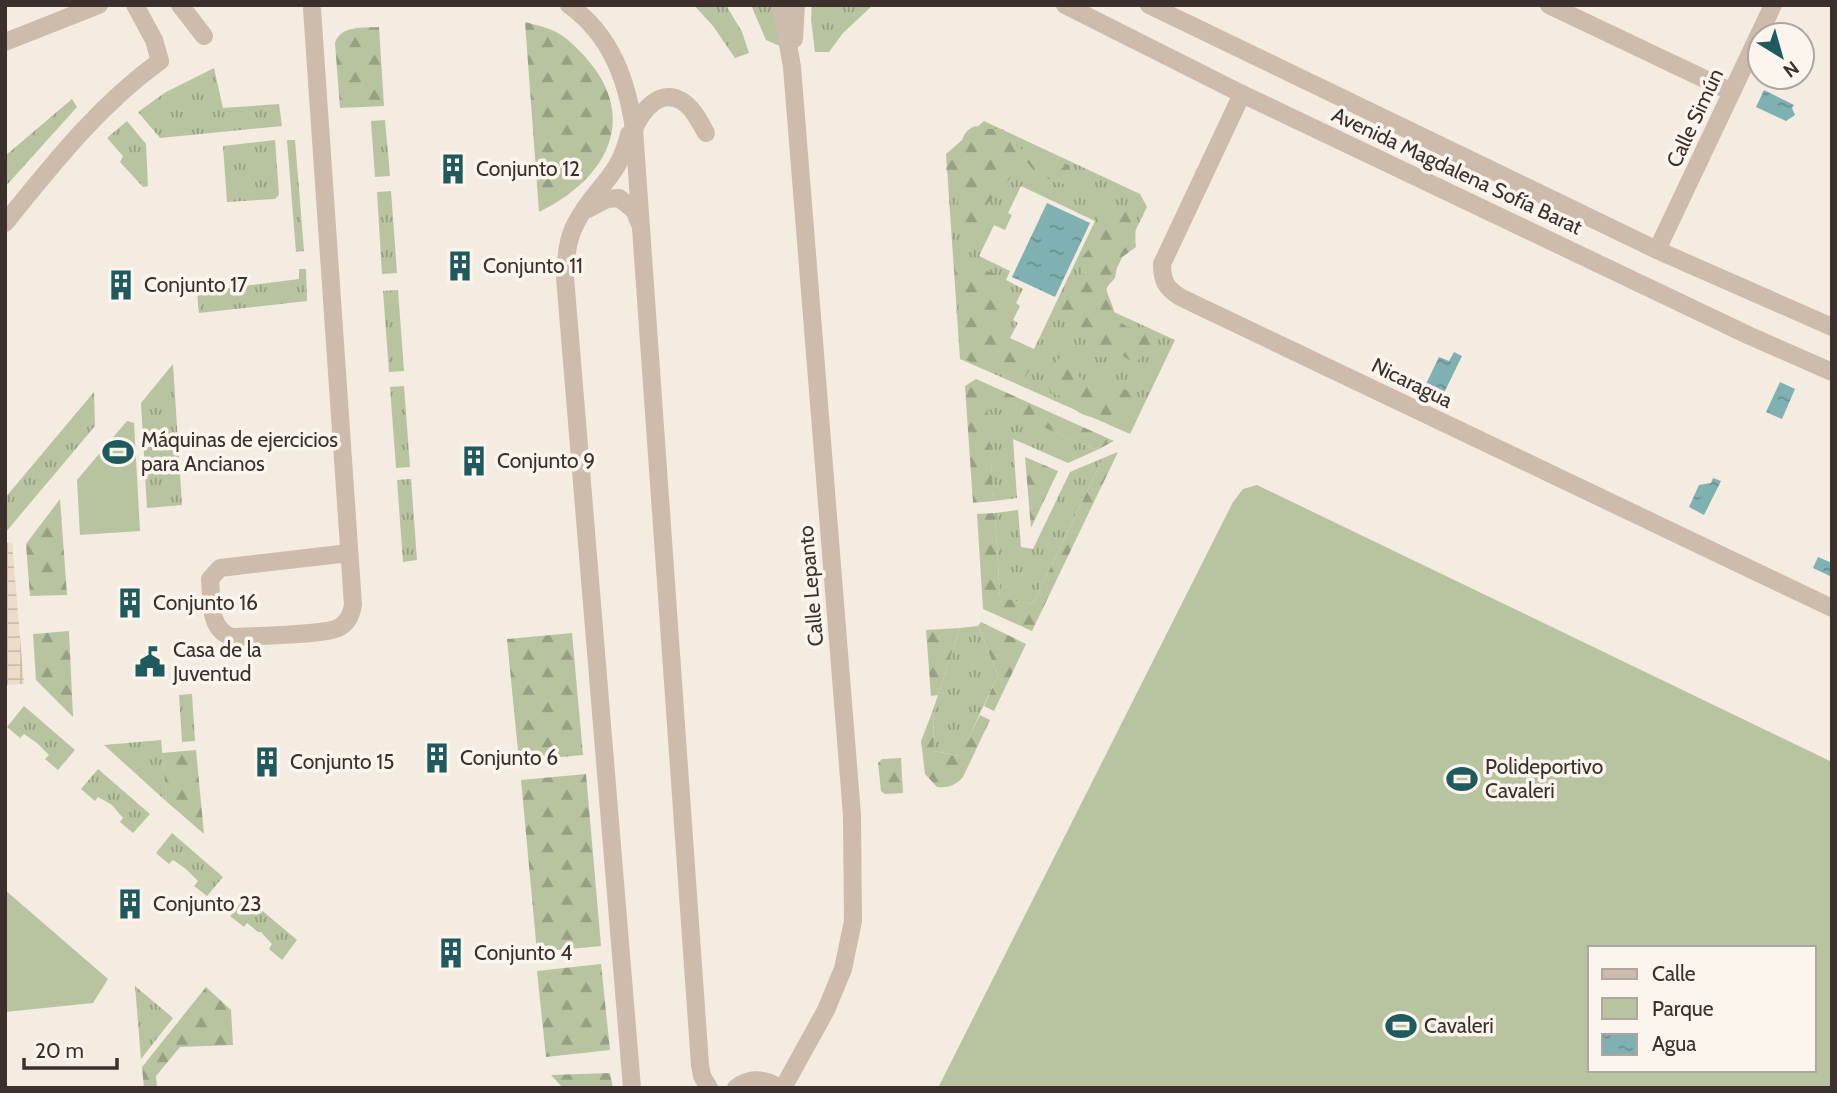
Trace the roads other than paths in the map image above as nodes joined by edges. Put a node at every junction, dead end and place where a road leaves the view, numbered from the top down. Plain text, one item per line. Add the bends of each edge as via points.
1 (99, 5) edge
2 (135, 5) edge
3 (180, 5) edge
4 (569, 5) edge
5 (780, 5) edge
6 (796, 5) edge
7 (1065, 5) edge
8 (1149, 5) edge
9 (1549, 5) edge
10 (1773, 5) edge
11 (312, 9) dead end
12 (204, 36) dead end
13 (5, 42) edge
14 (792, 67) junction
15 (1732, 92) junction
16 (1242, 94) junction
17 (630, 102) junction
18 (634, 129) junction
19 (706, 133) dead end
20 (5, 223) edge
21 (575, 224) junction
22 (641, 225) junction
23 (1657, 250) junction
24 (1830, 324) edge
25 (1832, 372) edge
26 (349, 553) junction
27 (1832, 608) edge
28 (632, 1088) edge
29 (709, 1088) edge
30 (736, 1088) edge
31 (782, 1088) edge

1 - 13 street
2 - 20 street via 160,61 87,124
3 - 12 street
4 - 17 street via 606,41
5 - 14 street, Calle Lepanto
6 - 14 street, Calle Lepanto
7 - 16 street, Avenida Magdalena Sofía Barat
8 - 23 street, Avenida Magdalena Sofía Barat
9 - 15 street
10 - 15 street, Calle Simún
11 - 26 street
14 - 31 street, Calle Lepanto via 852,816 853,921 843,969 826,1010
15 - 23 street, Calle Simún
16 - 25 street, Avenida Magdalena Sofía Barat
16 - 27 street, Nicaragua via 1162,264 1167,289
17 - 18 street
17 - 21 street via 625,154
18 - 19 street via 650,104 671,97 693,111
18 - 22 street
21 - 22 street via 593,205 619,198 635,209
21 - 28 street via 565,277
22 - 29 street via 700,1065
23 - 24 street, Avenida Magdalena Sofía Barat
26 - 26 street via 220,568 211,579 214,622 232,637 337,628 349,618 353,605
30 - 31 street via 752,1080

